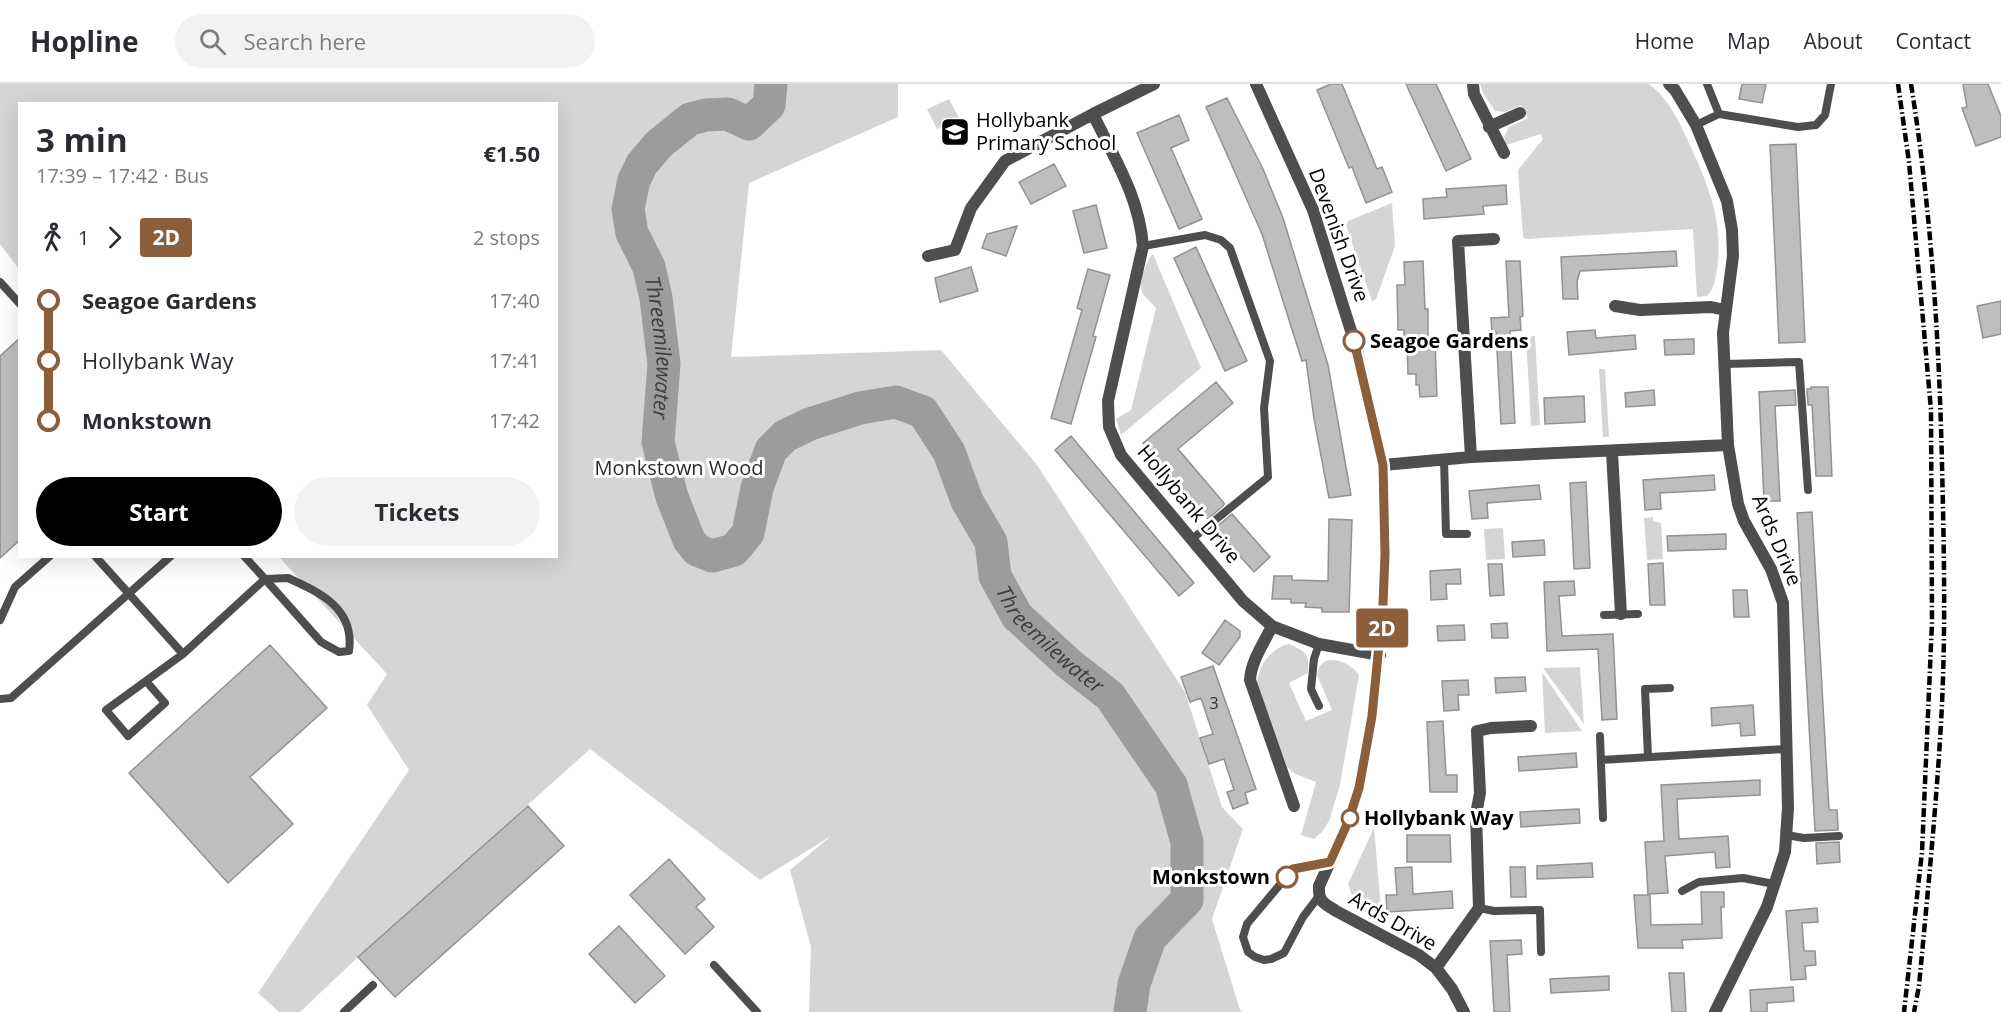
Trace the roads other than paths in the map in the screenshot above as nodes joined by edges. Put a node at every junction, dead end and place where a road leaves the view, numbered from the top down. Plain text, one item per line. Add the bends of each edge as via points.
1 (1154, 84) edge
2 (1256, 84) edge
3 (1473, 84) edge
4 (1669, 84) edge
5 (1707, 84) edge
6 (1831, 84) edge
7 (1520, 113) dead end
8 (1093, 114) junction
9 (1719, 114) junction
10 (1696, 125) junction
11 (1490, 127) junction
12 (1504, 153) dead end
13 (1494, 239) dead end
14 (1143, 246) junction
15 (928, 256) dead end
16 (0, 282) edge
17 (18, 302) edge
18 (1615, 306) dead end
19 (1725, 310) junction
20 (1725, 364) junction
21 (1728, 445) junction
22 (1612, 452) junction
23 (1471, 457) junction
24 (1444, 459) junction
25 (1383, 465) junction
26 (1808, 490) dead end
27 (1467, 534) dead end
28 (1192, 539) junction
29 (48, 558) edge
30 (97, 558) edge
31 (169, 558) edge
32 (246, 558) edge
33 (265, 579) junction
34 (128, 595) junction
35 (1621, 614) junction
36 (1638, 614) dead end
37 (1604, 615) dead end
38 (0, 620) edge
39 (1272, 626) junction
40 (1319, 644) junction
41 (183, 654) junction
42 (1380, 655) junction
43 (146, 681) junction
44 (1670, 688) dead end
45 (0, 699) edge
46 (1319, 706) dead end
47 (1531, 726) dead end
48 (1600, 736) dead end
49 (1785, 749) junction
50 (1648, 757) junction
51 (1601, 760) junction
52 (1294, 806) dead end
53 (1603, 818) dead end
54 (1786, 835) junction
55 (1839, 836) dead end
56 (1330, 862) junction
57 (1774, 884) junction
58 (1682, 891) dead end
59 (1318, 897) junction
60 (1479, 908) junction
61 (1541, 952) dead end
62 (714, 965) dead end
63 (1436, 968) junction
64 (373, 985) dead end
65 (344, 1012) edge
66 (757, 1012) edge
67 (1464, 1012) edge
68 (1715, 1012) edge

1 - 8 street
2 - 25 street, Devenish Drive via 1313,210 1357,350
3 - 11 street
4 - 10 street, Ards Drive
5 - 9 lane
6 - 9 lane via 1825,115 1816,125 1798,127
7 - 11 street
8 - 14 street, Hollybank Drive via 1134,198
8 - 15 street via 1005,161 971,208 955,250
9 - 10 lane
10 - 19 street, Ards Drive via 1727,201 1732,230 1733,256
11 - 12 street
13 - 23 street via 1458,241
14 - 28 street, Hollybank Drive via 1108,401 1109,426 1121,455
14 - 28 lane via 1205,235 1230,248 1270,361 1264,408 1268,477
16 - 17 lane
18 - 19 street via 1641,310
19 - 20 street, Ards Drive
20 - 21 street, Ards Drive
20 - 26 lane via 1799,362
21 - 22 street
21 - 49 street, Ards Drive via 1738,504 1771,569 1783,603
22 - 23 street
22 - 35 street
23 - 24 street
24 - 25 street
24 - 27 lane via 1446,534
25 - 42 street, Devenish Drive via 1385,554
28 - 39 street, Hollybank Drive via 1244,601
29 - 38 lane via 15,587
30 - 34 lane
31 - 34 lane
32 - 33 lane
33 - 33 lane via 288,578 320,592 347,621 350,651 339,652 321,642
33 - 41 lane
34 - 41 lane
34 - 45 lane via 11,698
35 - 36 lane
35 - 37 lane
39 - 40 street, Hollybank Drive
39 - 52 street via 1255,659 1250,680
40 - 42 street, Hollybank Drive
40 - 46 lane via 1311,689
41 - 43 lane
42 - 56 street, Devenish Drive via 1359,788
43 - 43 lane via 106,710 128,736 165,703
44 - 50 lane via 1645,689
47 - 60 street via 1476,731
48 - 51 lane
49 - 50 lane
49 - 54 street, Ards Drive
50 - 51 lane
51 - 53 lane
54 - 55 lane
54 - 57 street, Ards Drive via 1785,852
56 - 59 street, Devenish Drive
56 - 59 lane via 1293,869 1247,924 1243,937 1248,952 1264,960 1284,953
57 - 58 lane via 1743,878 1699,882
57 - 68 street, Ards Drive via 1767,907
59 - 63 street, Ards Drive
60 - 61 lane via 1540,910
60 - 63 street
62 - 66 lane
63 - 67 street, Ards Drive
64 - 65 lane

